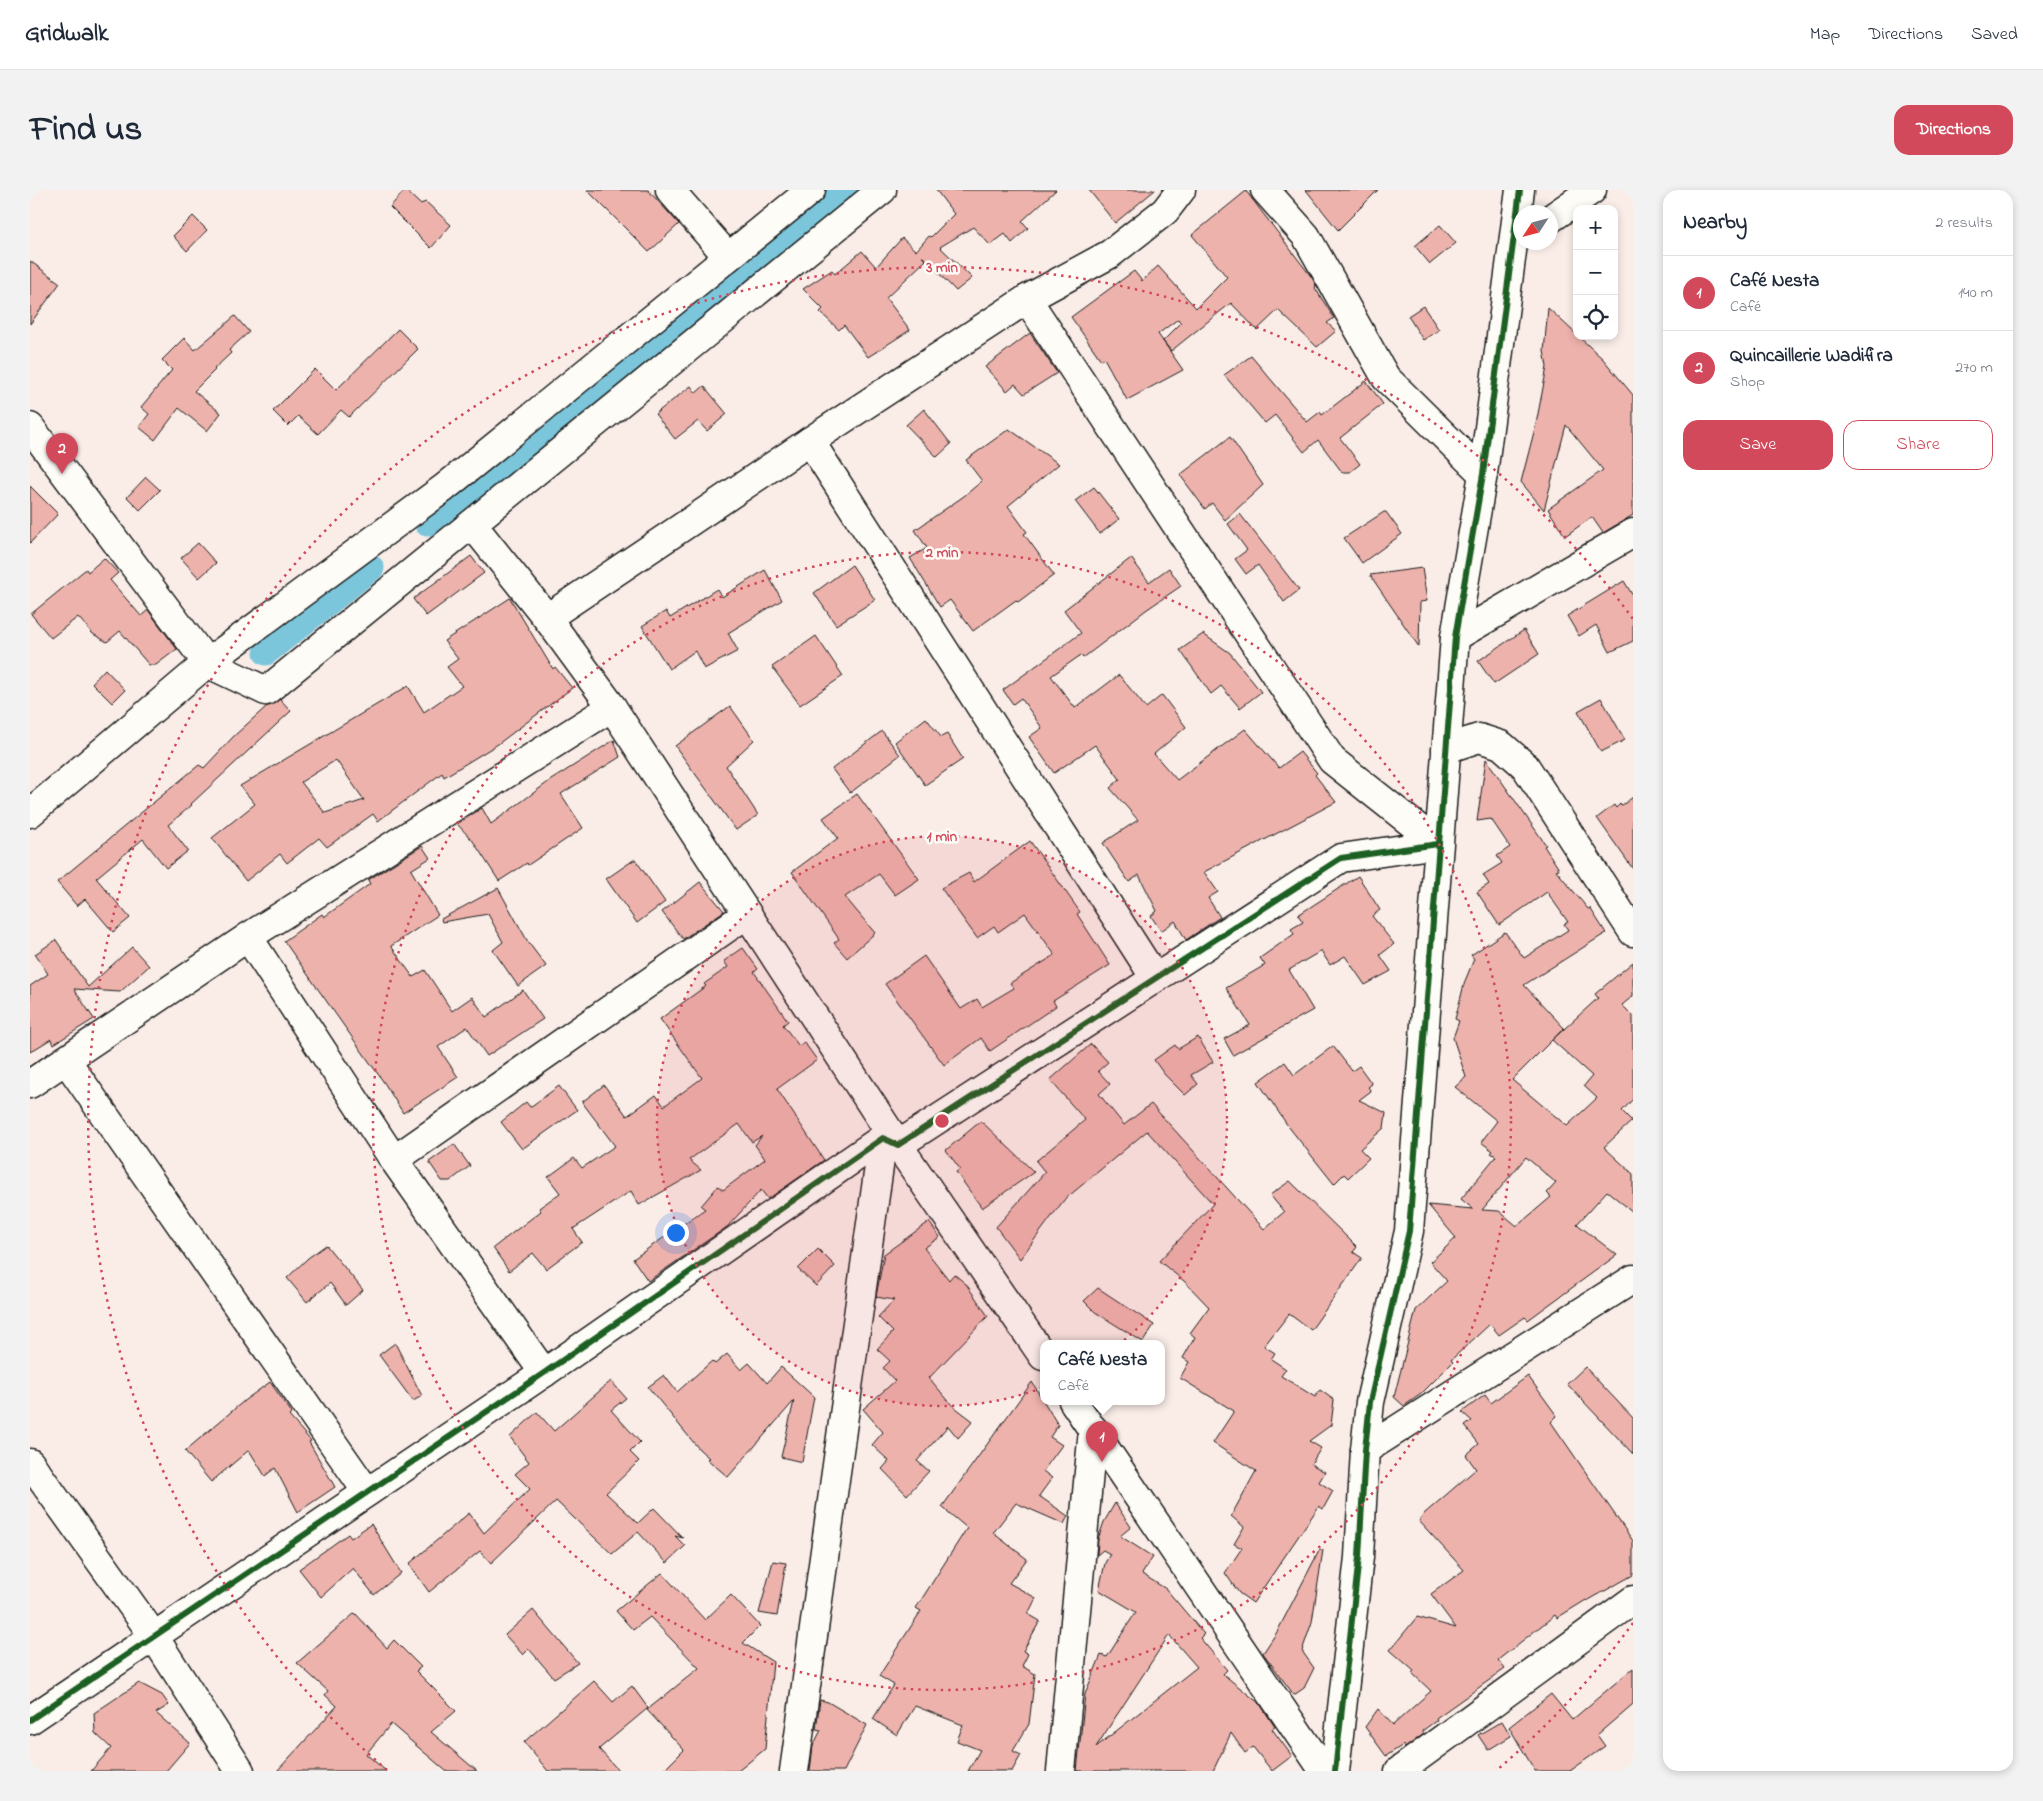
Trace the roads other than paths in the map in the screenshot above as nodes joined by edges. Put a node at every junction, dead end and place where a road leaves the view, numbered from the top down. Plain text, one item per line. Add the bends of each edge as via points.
1 (670, 190) edge
2 (811, 190) edge
3 (882, 190) edge
4 (1181, 190) edge
5 (1265, 190) edge
6 (1520, 190) edge
7 (1592, 190) edge
8 (1519, 205) edge
9 (1558, 213) edge
10 (1516, 250) edge
11 (728, 257) junction
12 (1027, 299) junction
13 (32, 432) edge
14 (810, 441) junction
15 (1483, 474) junction
16 (472, 524) junction
17 (1633, 533) edge
18 (547, 618) junction
19 (1455, 637) junction
20 (207, 663) junction
21 (612, 707) junction
22 (1446, 749) junction
23 (30, 813) edge
24 (1438, 844) junction
25 (747, 914) junction
26 (1632, 926) edge
27 (248, 937) junction
28 (1155, 978) junction
29 (66, 1060) junction
30 (30, 1084) edge
31 (890, 1142) junction
32 (394, 1160) junction
33 (1633, 1279) edge
34 (1040, 1352) edge
35 (544, 1373) junction
36 (1076, 1405) edge
37 (1093, 1430) junction
38 (1365, 1450) junction
39 (30, 1463) edge
40 (367, 1492) junction
41 (1633, 1600) edge
42 (154, 1635) junction
43 (30, 1720) edge
44 (240, 1771) edge
45 (794, 1771) edge
46 (1061, 1771) edge
47 (1324, 1771) edge
48 (1335, 1771) edge
49 (1399, 1771) edge

1 - 11 street
2 - 11 street
3 - 16 street
4 - 12 street via 1165,211 1110,254
5 - 15 street via 1306,236 1386,378
6 - 8 street
7 - 9 street
10 - 15 street
11 - 20 street via 444,488
12 - 14 street
12 - 24 street via 1332,760
13 - 20 street
14 - 18 street
14 - 28 street
15 - 19 street
16 - 18 street
16 - 20 street via 266,691
17 - 19 street
18 - 21 street
19 - 22 street
20 - 23 street
21 - 25 street
21 - 27 street
22 - 24 street
22 - 26 street via 1478,738 1501,745 1525,766
24 - 28 street via 1341,858
24 - 38 street via 1409,1231 1370,1402
25 - 31 street
25 - 32 street
27 - 29 street
27 - 32 street
28 - 31 street
29 - 30 street
29 - 40 street
31 - 34 street
31 - 35 street
31 - 45 street
32 - 35 street
33 - 38 street
35 - 40 street
36 - 37 street
37 - 46 street
37 - 47 street
38 - 48 street via 1359,1557
39 - 42 street
40 - 42 street
41 - 49 street
42 - 43 street
42 - 44 street

